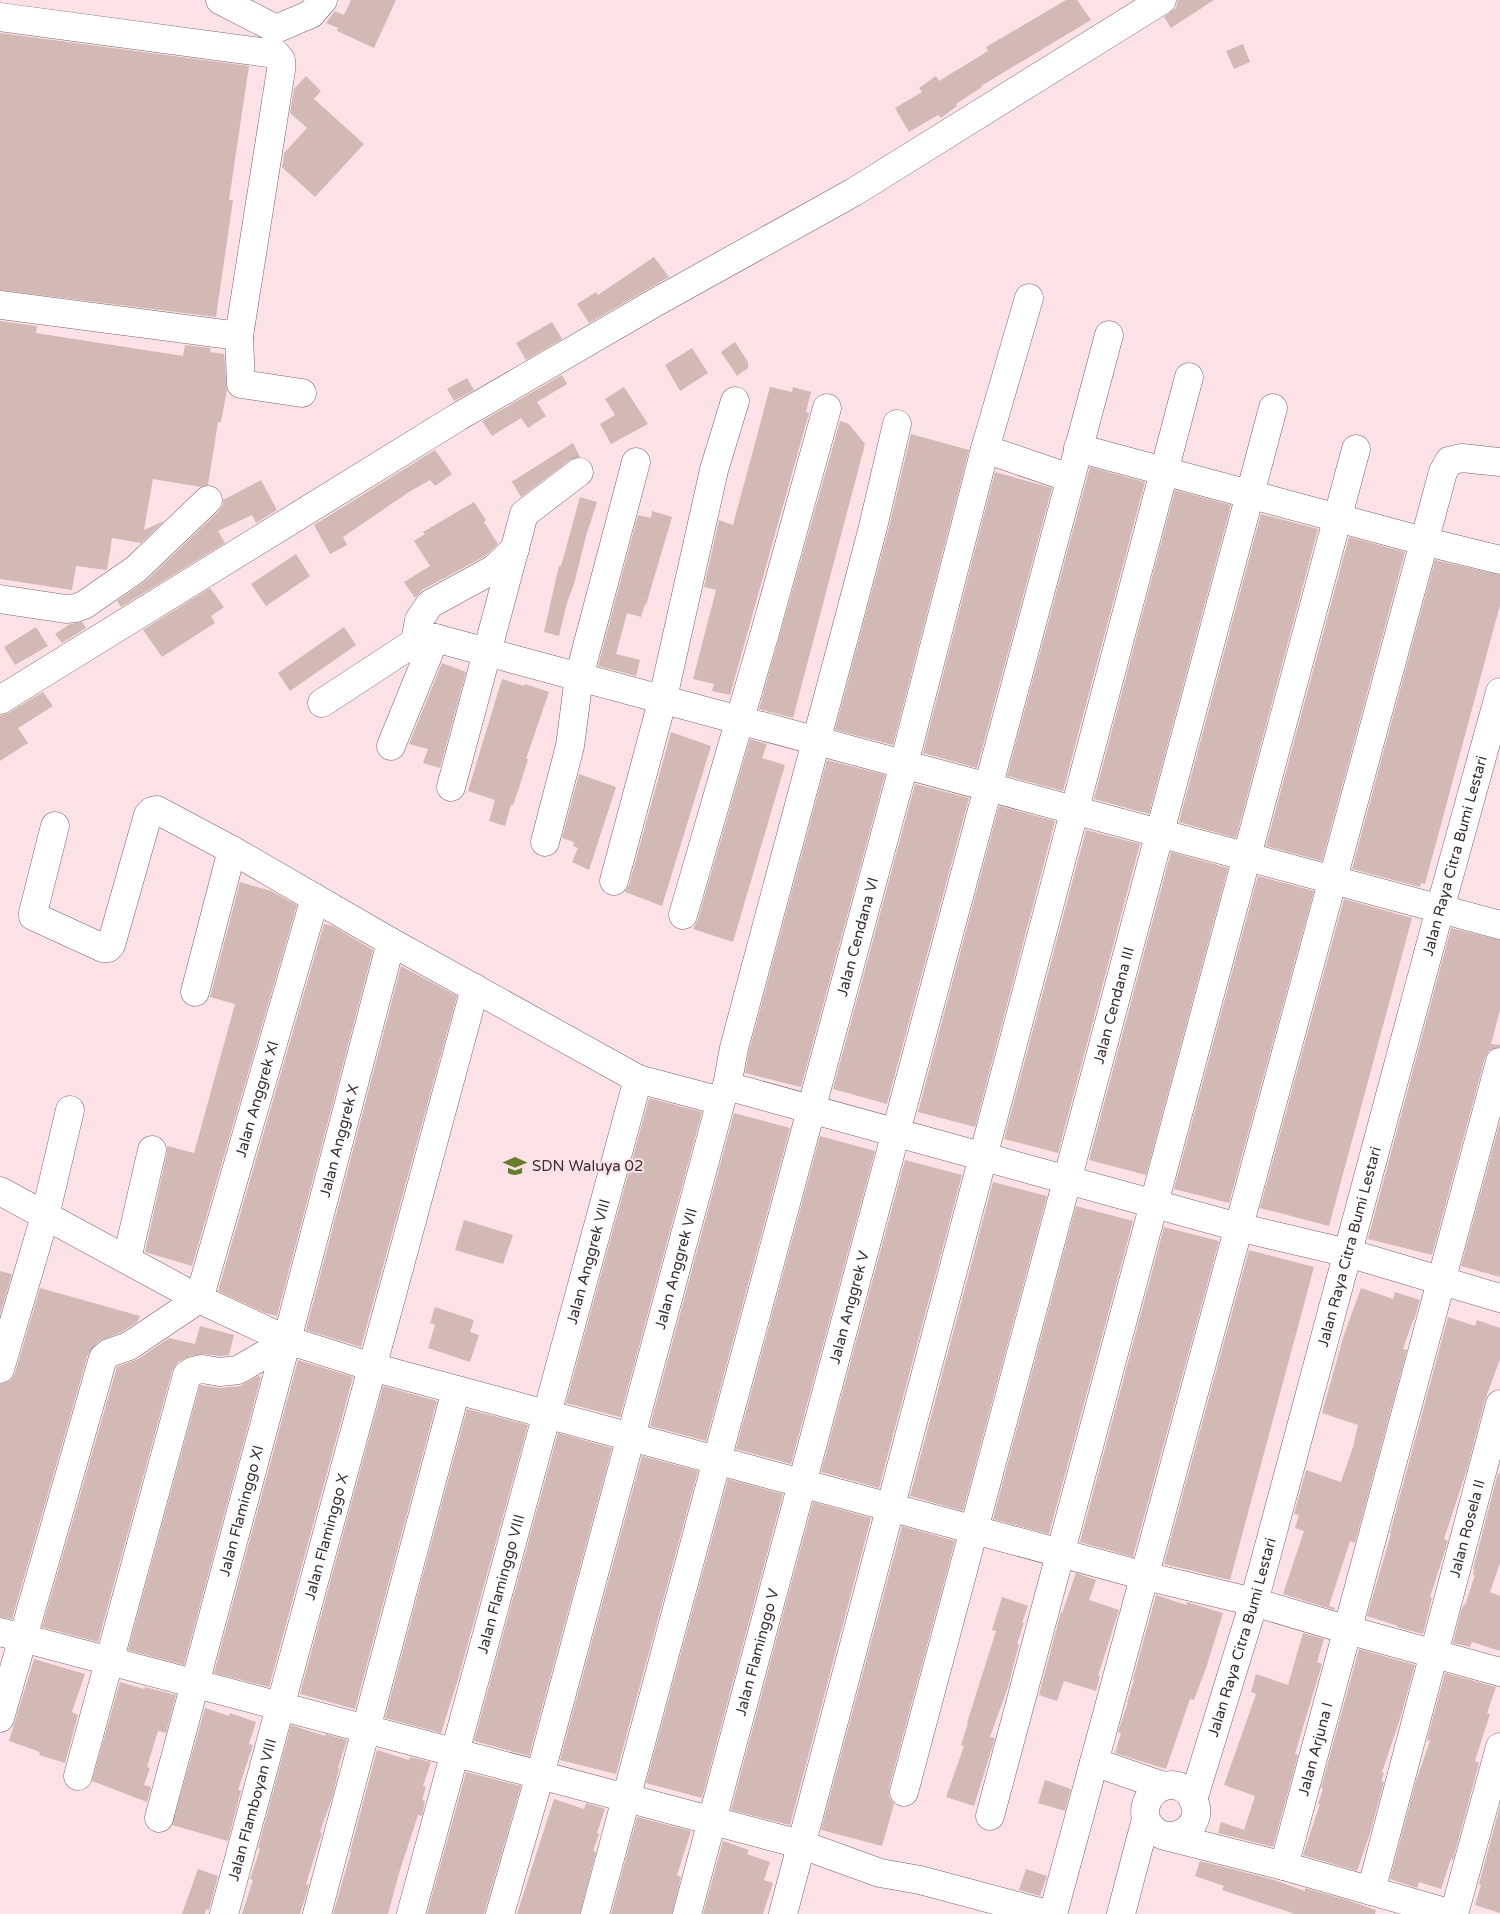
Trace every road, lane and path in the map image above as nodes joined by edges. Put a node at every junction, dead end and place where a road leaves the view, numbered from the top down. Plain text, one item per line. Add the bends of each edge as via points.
1 (220, 0) edge
2 (323, 0) edge
3 (1162, 0) edge
4 (0, 17) edge
5 (1029, 298) dead end
6 (0, 305) edge
7 (1108, 335) dead end
8 (239, 336) junction
9 (1189, 377) dead end
10 (302, 393) dead end
11 (735, 401) dead end
12 (827, 408) dead end
13 (1273, 408) dead end
14 (897, 424) dead end
15 (1078, 448) junction
16 (985, 449) junction
17 (1356, 449) dead end
18 (636, 462) dead end
19 (1500, 462) edge
20 (1164, 471) junction
21 (579, 472) dead end
22 (1070, 478) junction
23 (1250, 494) junction
24 (208, 500) dead end
25 (1338, 518) junction
26 (1423, 541) junction
27 (515, 549) junction
28 (1500, 560) edge
29 (0, 599) edge
30 (425, 640) junction
31 (488, 652) junction
32 (580, 677) junction
33 (663, 698) junction
34 (0, 700) edge
35 (322, 703) dead end
36 (1498, 707) edge
37 (739, 719) junction
38 (816, 740) junction
39 (391, 746) dead end
40 (904, 764) junction
41 (1488, 778) edge
42 (988, 786) junction
43 (451, 787) dead end
44 (1075, 809) junction
45 (55, 826) dead end
46 (1160, 832) junction
47 (545, 842) dead end
48 (232, 850) junction
49 (1247, 856) junction
50 (1332, 879) junction
51 (614, 881) dead end
52 (315, 898) junction
53 (1440, 909) junction
54 (683, 915) dead end
55 (1500, 925) edge
56 (391, 942) junction
57 (475, 988) junction
58 (195, 992) dead end
59 (1500, 1062) edge
60 (638, 1079) junction
61 (724, 1094) junction
62 (70, 1110) dead end
63 (811, 1110) junction
64 (895, 1132) junction
65 (152, 1150) dead end
66 (982, 1156) junction
67 (1067, 1180) junction
68 (0, 1192) edge
69 (1154, 1204) junction
70 (45, 1216) junction
71 (1238, 1227) junction
72 (1348, 1253) junction
73 (127, 1259) junction
74 (1441, 1282) junction
75 (1500, 1298) edge
76 (199, 1299) junction
77 (286, 1343) junction
78 (372, 1367) junction
79 (0, 1369) edge
80 (456, 1390) junction
81 (1500, 1404) edge
82 (547, 1414) junction
83 (632, 1437) junction
84 (717, 1460) junction
85 (802, 1483) junction
86 (890, 1507) junction
87 (974, 1530) junction
88 (1060, 1553) junction
89 (1145, 1576) junction
90 (1254, 1602) junction
91 (1348, 1630) junction
92 (11, 1635) edge
93 (1434, 1654) junction
94 (108, 1661) junction
95 (1500, 1672) edge
96 (194, 1683) junction
97 (280, 1706) junction
98 (0, 1718) edge
99 (366, 1729) junction
100 (1500, 1746) edge
101 (455, 1752) junction
102 (1094, 1762) junction
103 (540, 1775) junction
104 (78, 1776) dead end
105 (1163, 1786) junction
106 (904, 1792) dead end
107 (627, 1798) junction
108 (1193, 1800) junction
109 (990, 1816) dead end
110 (159, 1818) dead end
111 (711, 1820) junction
112 (1155, 1828) junction
113 (800, 1844) junction
114 (1284, 1866) junction
115 (1371, 1891) junction
116 (1014, 1910) edge
117 (224, 1914) edge
118 (317, 1914) edge
119 (411, 1914) edge
120 (500, 1914) edge
121 (596, 1914) edge
122 (687, 1914) edge
123 (783, 1914) edge
124 (1047, 1914) edge
125 (1054, 1914) edge
126 (1121, 1914) edge
127 (1453, 1914) edge

1 - 2 street via 276,29 311,14
3 - 34 street via 854,192 458,417
4 - 8 street via 276,54 281,60
5 - 16 street, Jalan Cendana VI
6 - 8 street
7 - 15 street, Jalan Anggrek V
8 - 10 street via 241,384
9 - 20 street
11 - 33 street via 714,470
12 - 37 street
13 - 23 street, Jalan Cendana III
14 - 38 street, Jalan Anggrek VII via 871,536
15 - 20 street
15 - 22 street, Jalan Anggrek V
16 - 22 street
16 - 40 street, Jalan Cendana VI
17 - 25 street
18 - 32 street
19 - 26 street via 1462,458 1449,461
20 - 23 street
20 - 44 street
21 - 27 street via 524,514
22 - 42 street, Jalan Anggrek V
23 - 25 street
23 - 46 street, Jalan Cendana III
24 - 29 street via 136,569 84,605 66,609
25 - 26 street
25 - 49 street
26 - 28 street
26 - 50 street
27 - 30 street via 494,569 430,604 419,620
27 - 31 street
30 - 31 street
30 - 35 street
30 - 39 street
31 - 32 street
31 - 43 street
32 - 33 street
32 - 47 street via 570,746
33 - 37 street
33 - 51 street
36 - 41 street, Jalan Raya Citra Bumi Lestari
37 - 38 street
37 - 54 street
38 - 40 street
38 - 61 street, Jalan Anggrek VII
40 - 42 street
40 - 63 street, Jalan Cendana VI
41 - 53 street, Jalan Raya Citra Bumi Lestari
42 - 44 street
42 - 64 street, Jalan Anggrek V
44 - 46 street
44 - 66 street
45 - 48 street via 33,916 103,948 112,945 148,815 152,811 157,810
46 - 49 street
46 - 67 street, Jalan Cendana III
48 - 52 street
48 - 58 street
49 - 50 street
49 - 69 street
50 - 53 street
50 - 71 street
52 - 56 street
52 - 76 street, Jalan Anggrek XI
53 - 55 street
53 - 72 street, Jalan Raya Citra Bumi Lestari
56 - 57 street
56 - 77 street, Jalan Anggrek X
57 - 60 street
57 - 78 street, Jalan Flaminggo X
59 - 74 street, Jalan Arjuna I
60 - 61 street
60 - 82 street, Jalan Anggrek VIII
61 - 63 street
61 - 83 street, Jalan Anggrek VII
62 - 70 street
63 - 64 street
63 - 84 street, Jalan Cendana VI
64 - 66 street
64 - 85 street, Jalan Anggrek V
65 - 73 street
66 - 67 street
66 - 86 street
67 - 69 street
67 - 87 street, Jalan Cendana III
68 - 70 street
69 - 71 street
69 - 88 street
70 - 73 street
70 - 79 street
71 - 72 street
71 - 89 street
72 - 74 street
72 - 90 street, Jalan Raya Citra Bumi Lestari
73 - 76 street
74 - 75 street
74 - 91 street, Jalan Arjuna I
76 - 77 street
76 - 92 street via 129,1346 103,1358
77 - 78 street
77 - 94 street via 238,1370 202,1369 192,1370 187,1375
77 - 96 street, Jalan Flaminggo XI
78 - 80 street
78 - 97 street, Jalan Flaminggo X
80 - 82 street
80 - 99 street
81 - 93 street, Jalan Rosela II
82 - 83 street
82 - 101 street, Jalan Flaminggo VIII
83 - 84 street
83 - 103 street, Jalan Anggrek VII
84 - 85 street
84 - 107 street, Jalan Cendana VI
85 - 86 street
85 - 111 street, Jalan Flaminggo V
86 - 87 street
86 - 113 street
87 - 88 street
87 - 106 street, Jalan Cendana III
88 - 89 street
88 - 109 street
89 - 90 street
89 - 102 street
90 - 91 street
90 - 108 street, Jalan Raya Citra Bumi Lestari
91 - 93 street
91 - 114 street, Jalan Arjuna I
92 - 94 street
92 - 98 street
93 - 95 street
93 - 115 street, Jalan Rosela II
94 - 96 street
94 - 104 street
96 - 97 street
96 - 110 street, Jalan Flaminggo XI
97 - 99 street
97 - 117 street, Jalan Flamboyan VIII
99 - 101 street
99 - 118 street
100 - 127 street
101 - 103 street
101 - 119 street, Jalan Flaminggo VIII
102 - 105 street
102 - 125 street
103 - 107 street
103 - 120 street, Jalan Anggrek VII
105 - 108 street via 1181,1787
105 - 112 street via 1151,1794 1145,1806
107 - 111 street
107 - 121 street, Jalan Cendana VI
108 - 112 street via 1196,1816 1193,1824 1181,1834
111 - 113 street
111 - 122 street, Jalan Flaminggo V
112 - 114 street
112 - 126 street
113 - 116 street via 880,1873 920,1880
113 - 123 street
114 - 115 street
115 - 127 street
116 - 124 street

